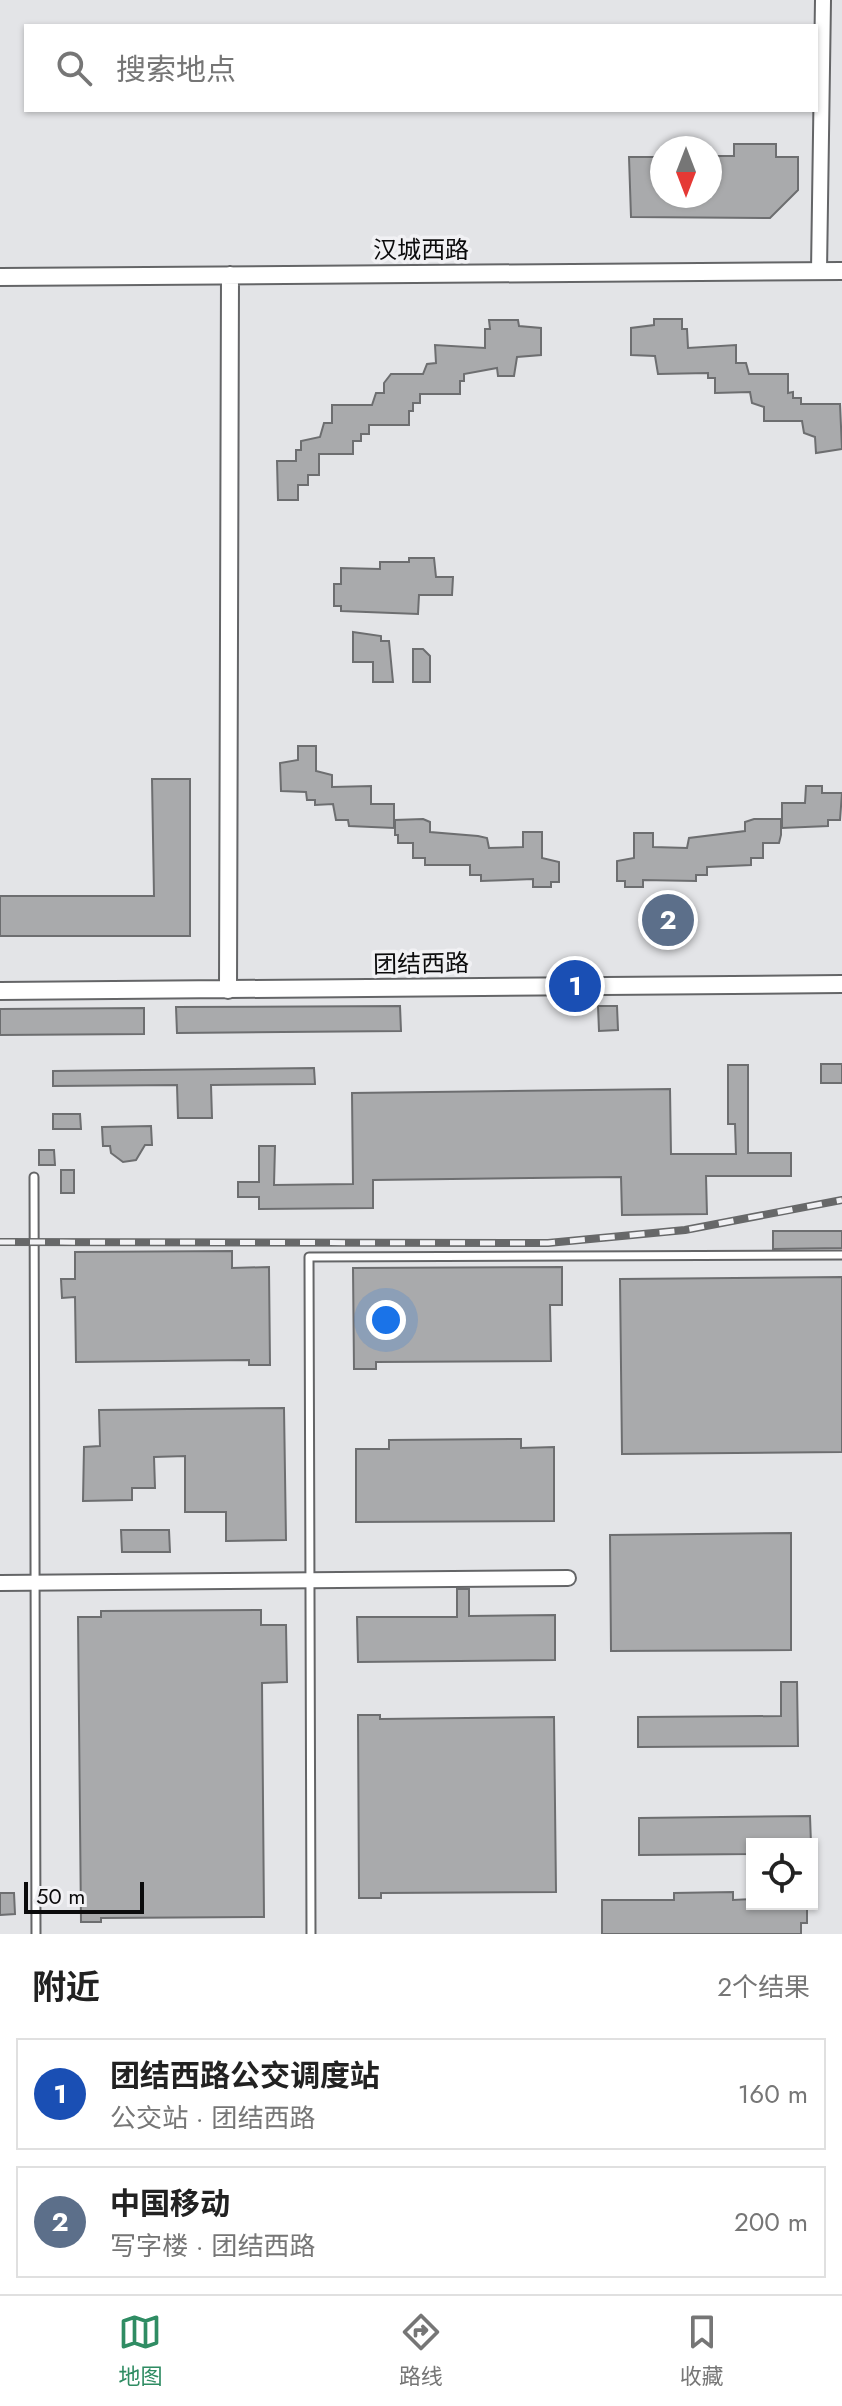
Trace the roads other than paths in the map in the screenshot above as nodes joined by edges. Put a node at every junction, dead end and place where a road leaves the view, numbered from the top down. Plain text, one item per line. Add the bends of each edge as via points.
1 (823, 0) edge
2 (819, 271) junction
3 (842, 271) edge
4 (230, 275) junction
5 (0, 277) edge
6 (842, 984) edge
7 (228, 990) junction
8 (0, 991) edge
9 (34, 1177) dead end
10 (842, 1255) edge
11 (568, 1578) dead end
12 (312, 1580) junction
13 (35, 1582) junction
14 (0, 1583) edge
15 (36, 1934) edge
16 (311, 1934) edge

1 - 2 street
2 - 3 street, 汉城西路
2 - 4 street, 汉城西路
4 - 5 street, 汉城西路
4 - 7 street
6 - 7 street, 团结西路
7 - 8 street, 团结西路
9 - 13 lane
10 - 12 lane via 309,1257
11 - 12 street
12 - 13 street
12 - 16 lane
13 - 14 street
13 - 15 lane

